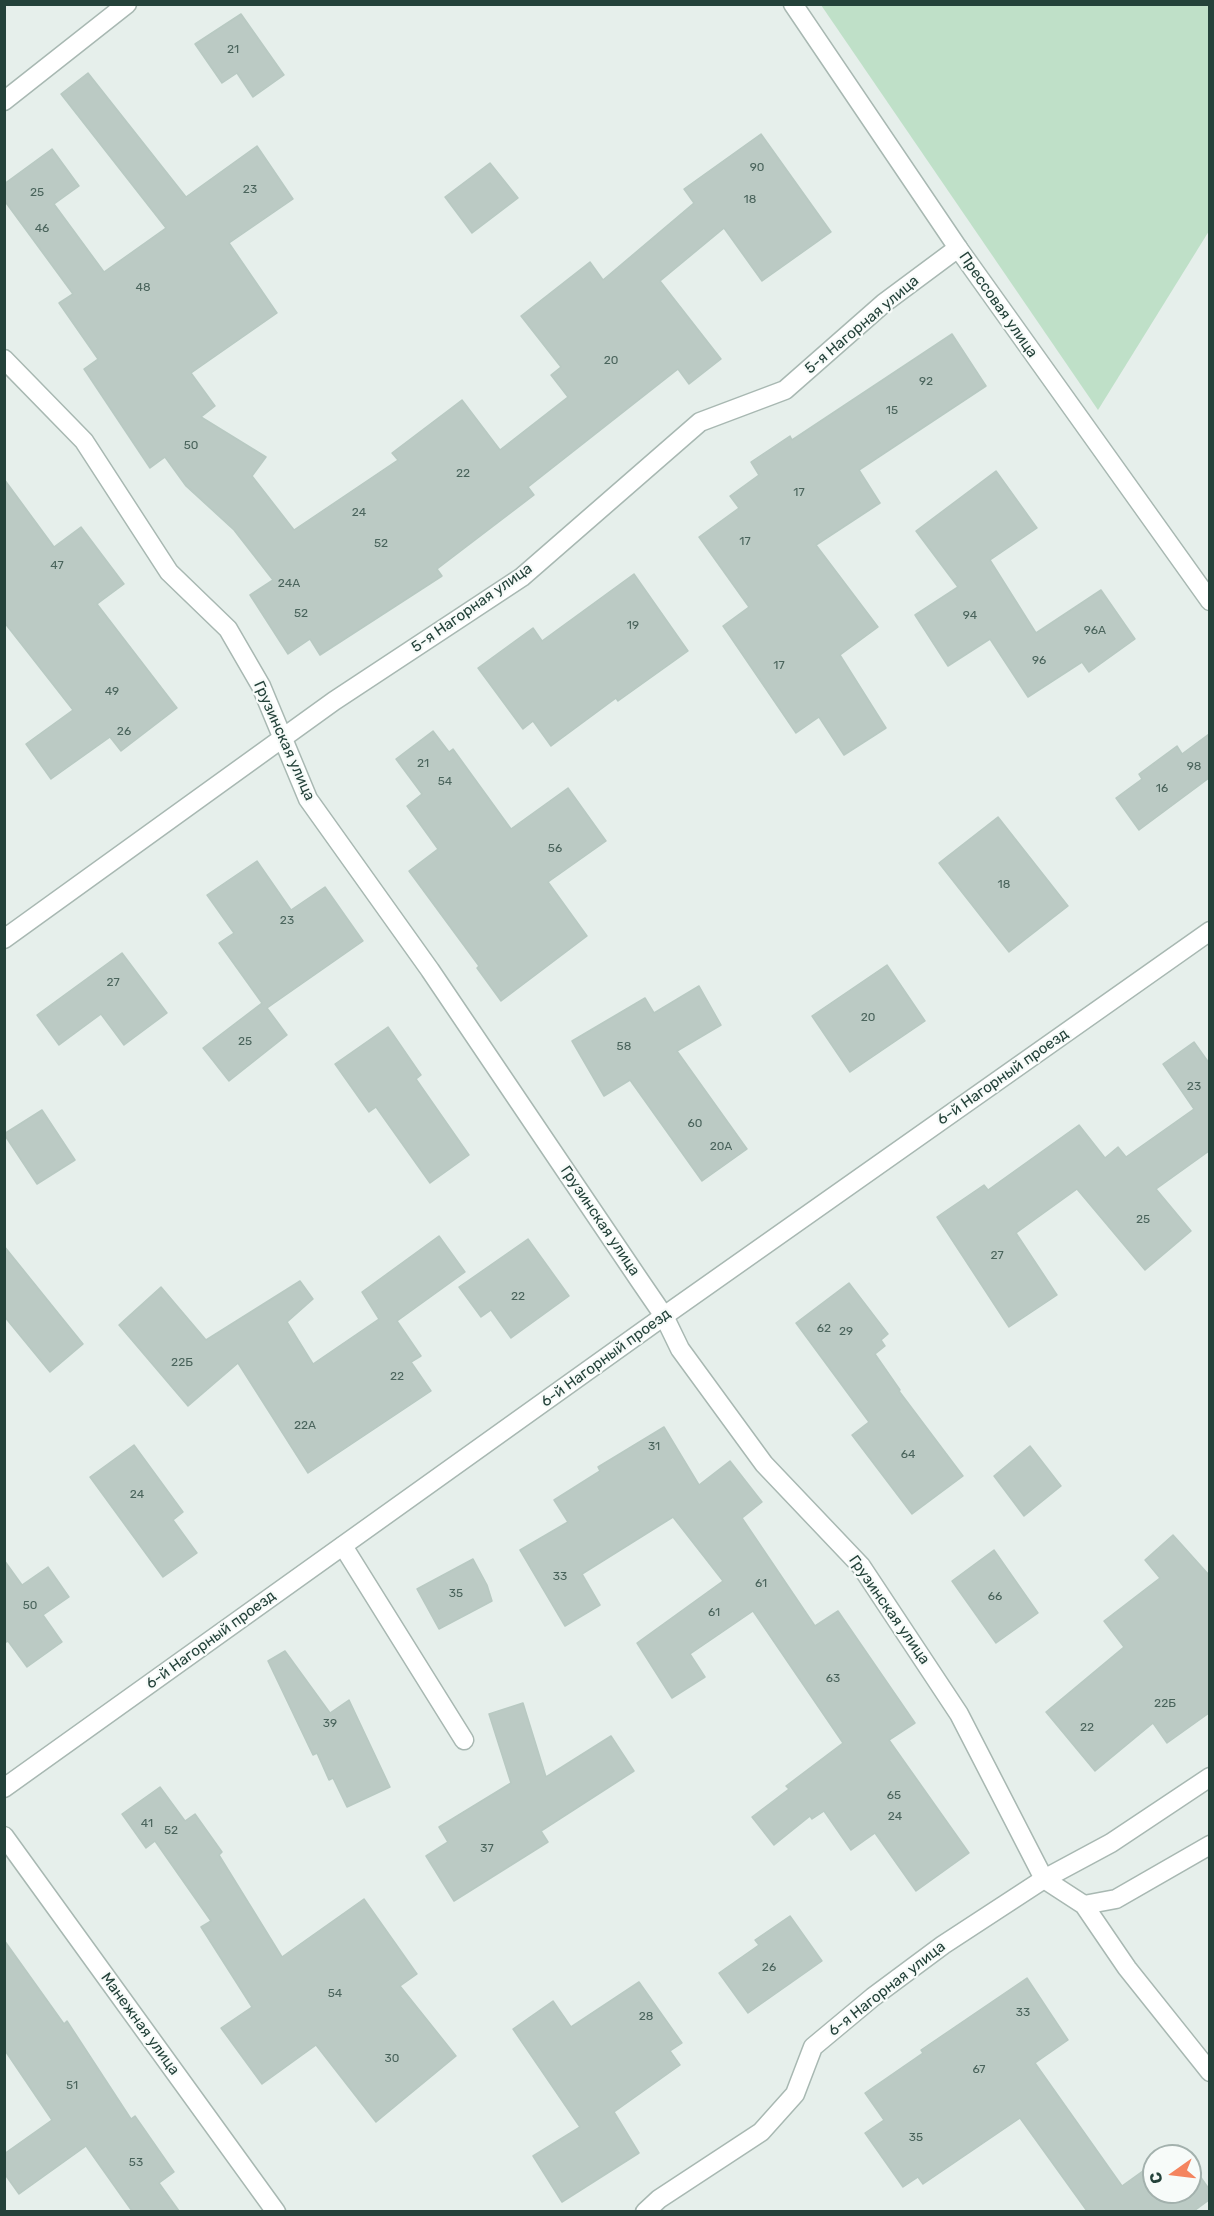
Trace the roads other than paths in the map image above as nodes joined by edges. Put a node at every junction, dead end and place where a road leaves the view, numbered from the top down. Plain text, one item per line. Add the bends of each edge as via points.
1 (127, 4) edge
2 (793, 4) edge
3 (4, 101) edge
4 (958, 248) junction
5 (4, 359) edge
6 (1209, 601) edge
7 (283, 740) junction
8 (1209, 931) edge
9 (4, 939) edge
10 (664, 1316) junction
11 (343, 1546) junction
12 (464, 1740) dead end
13 (1209, 1777) edge
14 (4, 1788) edge
15 (4, 1836) edge
16 (1209, 1845) edge
17 (1044, 1879) junction
18 (1084, 1905) junction
19 (1209, 2072) edge
20 (276, 2211) edge
21 (645, 2211) edge

1 - 3 street
2 - 4 street, Прессовая улица
4 - 6 street, Прессовая улица
4 - 7 street, 5-я Нагорная улица via 884,303 786,390 700,422 522,576
5 - 7 street, Грузинская улица via 84,441 169,572 228,629 261,686
7 - 9 street, 5-я Нагорная улица
7 - 10 street, Грузинская улица via 308,799 430,970
8 - 10 street, 6-й Нагорный проезд
10 - 11 street, 6-й Нагорный проезд
10 - 17 street, Грузинская улица via 680,1349 764,1464 861,1566 959,1714
11 - 12 street
11 - 14 street, 6-й Нагорный проезд
13 - 17 street, 6-я Нагорная улица via 1111,1843
15 - 20 street, Манежная улица
16 - 18 street via 1116,1899
17 - 18 street, Грузинская улица
17 - 21 street, 6-я Нагорная улица via 943,1945 873,1997 813,2048 795,2094 761,2132
18 - 19 street, Грузинская улица via 1127,1968

